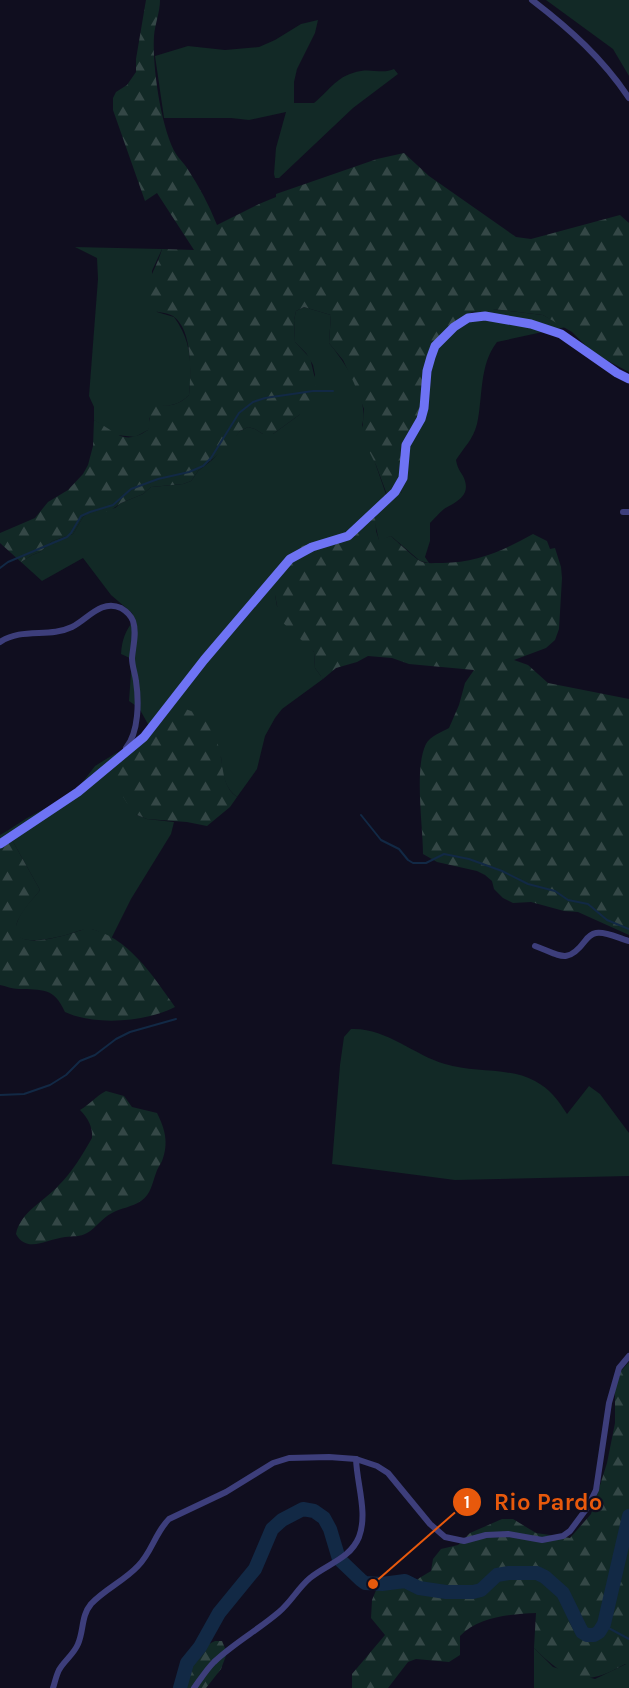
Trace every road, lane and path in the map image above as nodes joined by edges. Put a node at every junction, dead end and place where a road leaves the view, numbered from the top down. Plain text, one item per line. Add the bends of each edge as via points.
1 (532, 0) edge
2 (629, 98) edge
3 (629, 379) edge
4 (0, 642) edge
5 (119, 758) junction
6 (0, 844) edge
7 (629, 941) edge
8 (535, 946) dead end
9 (629, 1356) edge
10 (356, 1460) junction
11 (53, 1688) edge
12 (194, 1688) edge

1 - 2 street via 596,54
3 - 5 street via 561,334 531,324 485,316 468,318 454,327 430,357 424,408 406,446 403,478 395,492 348,536 312,547 290,559 152,728
4 - 5 street via 21,633 71,627 102,607 118,607 129,615 135,631 135,728 131,743
5 - 6 street via 78,792
7 - 8 street via 595,933 570,956
9 - 10 street via 619,1368 609,1403 596,1490 587,1508 563,1536 542,1540 486,1535 464,1541 445,1537 388,1473
10 - 11 street via 289,1458 273,1463 226,1492 169,1519 138,1567 87,1610 77,1647 59,1670
10 - 12 street via 362,1524 358,1538 344,1558 308,1580 277,1614 212,1664

